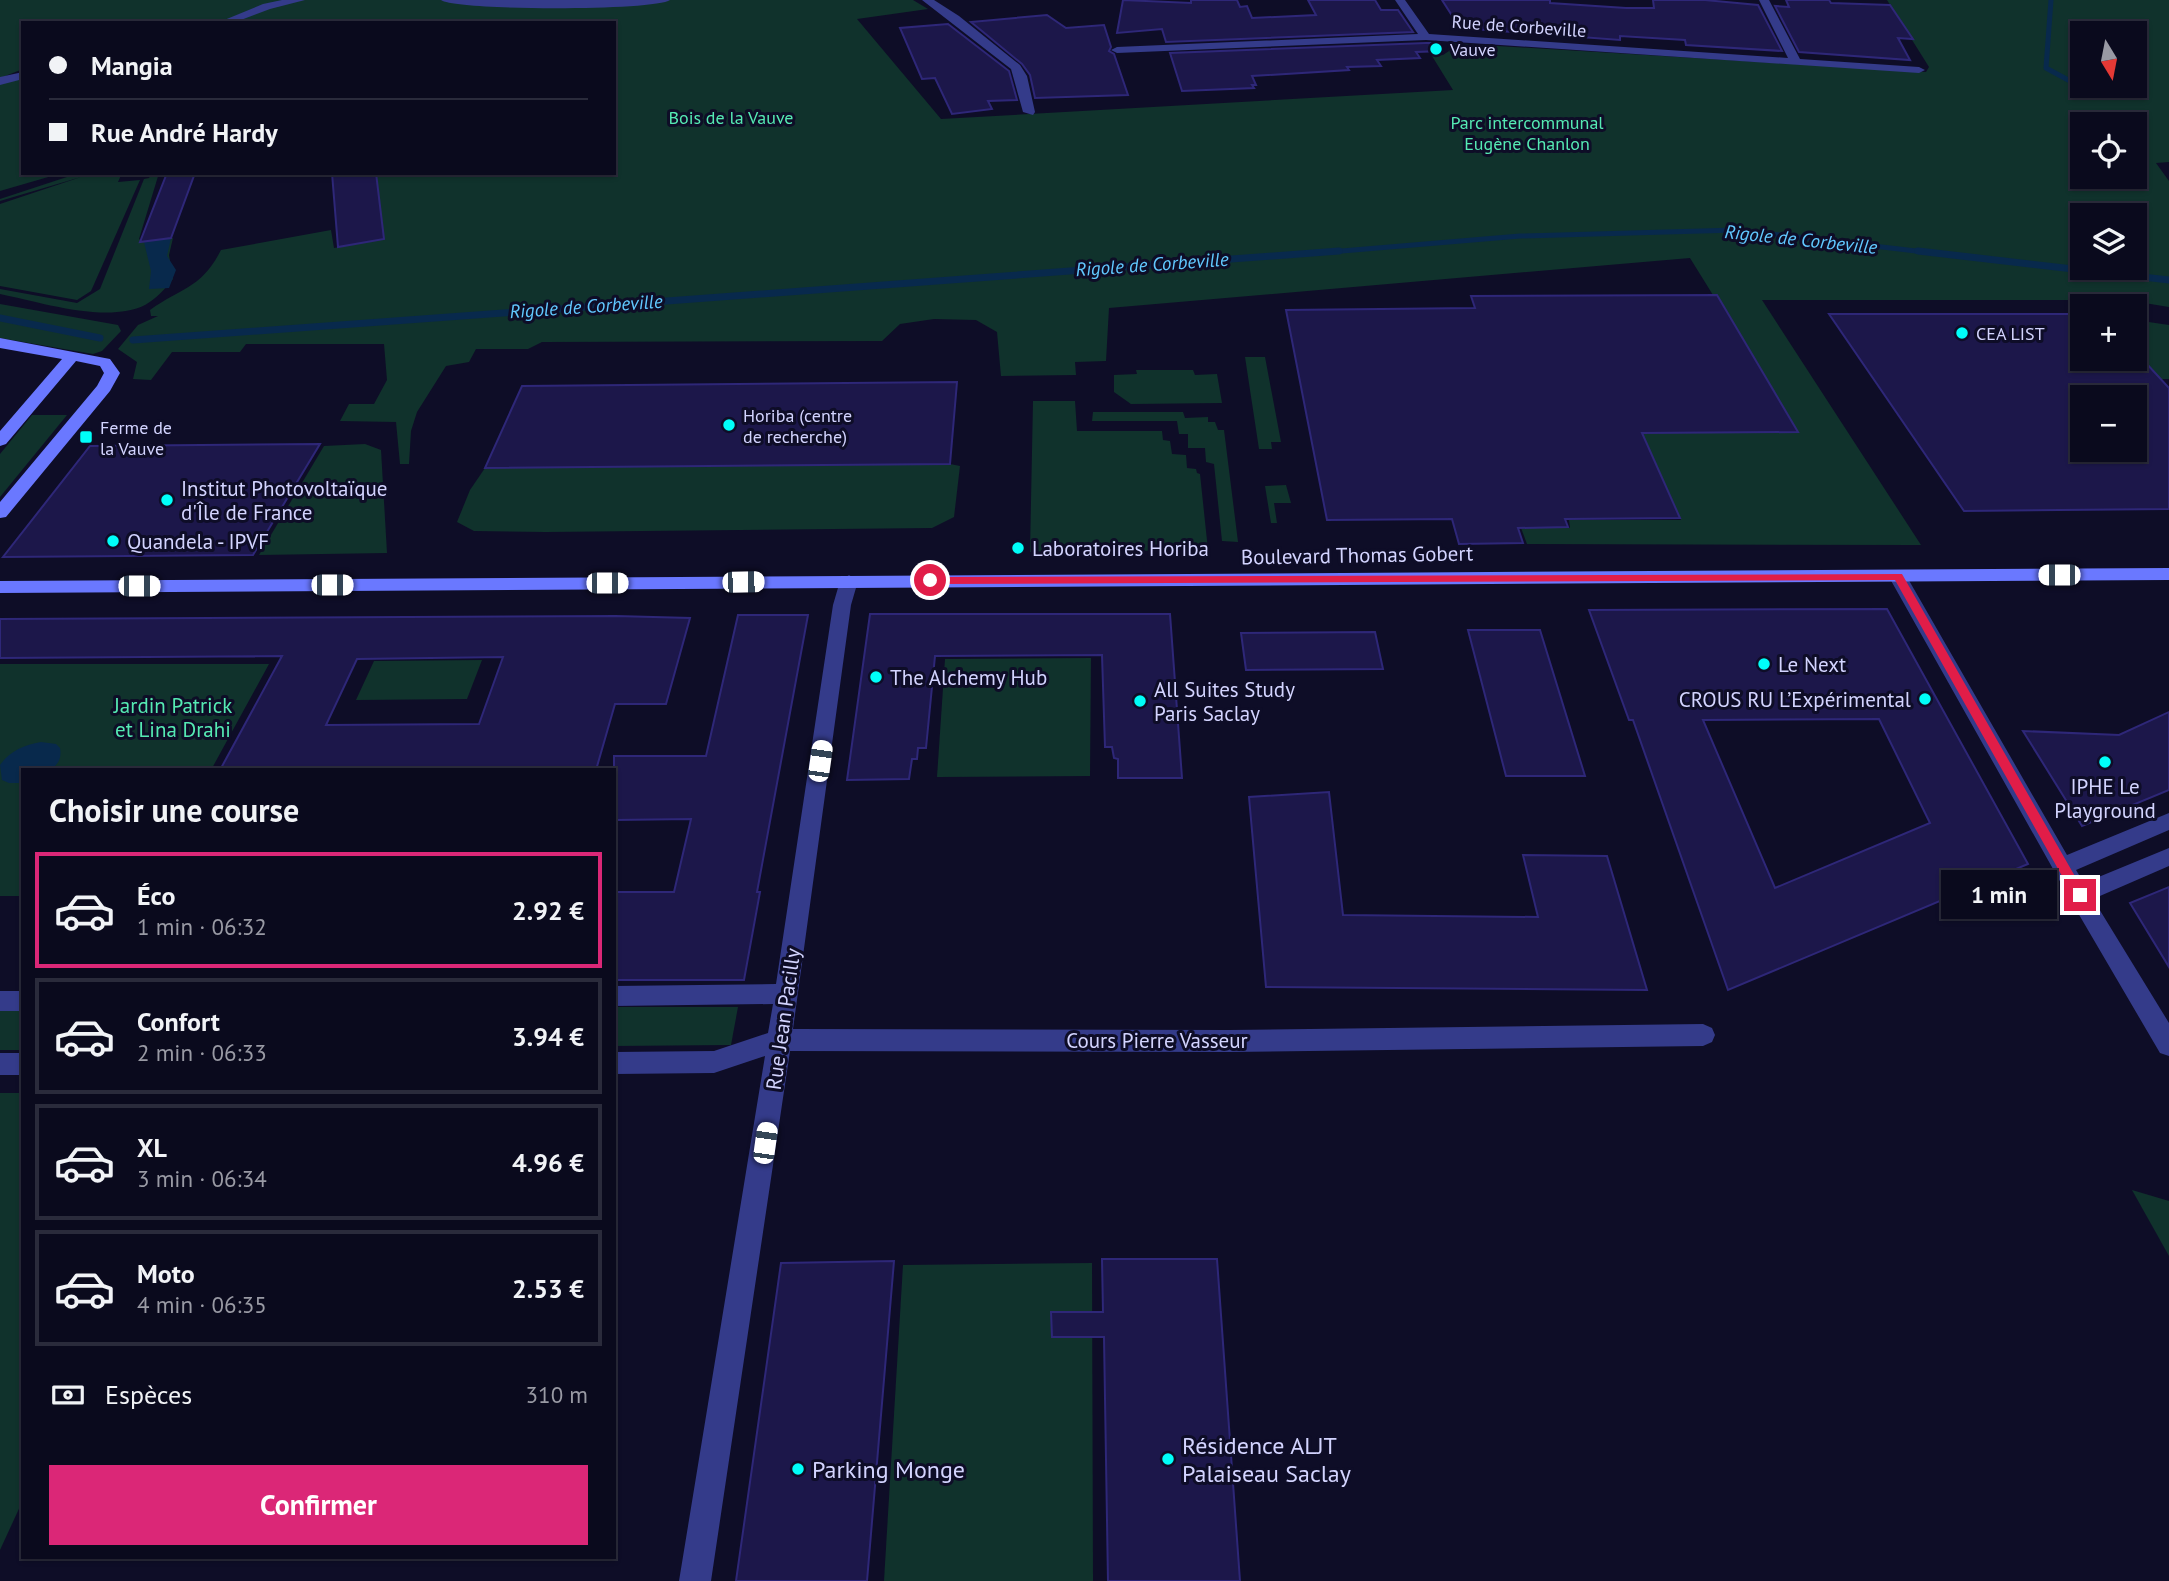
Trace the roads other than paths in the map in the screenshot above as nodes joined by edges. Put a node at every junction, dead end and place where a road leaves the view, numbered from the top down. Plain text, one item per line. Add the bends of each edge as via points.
1 (300, 0) edge
2 (446, 0) edge
3 (664, 0) edge
4 (927, 0) edge
5 (1400, 0) edge
6 (1764, 0) edge
7 (227, 21) edge
8 (1426, 37) junction
9 (1117, 50) dead end
10 (1796, 62) junction
11 (1919, 70) dead end
12 (21, 76) edge
13 (0, 82) edge
14 (1029, 112) dead end
15 (0, 343) edge
16 (72, 356) junction
17 (0, 441) edge
18 (0, 513) edge
19 (2169, 574) edge
20 (1898, 576) junction
21 (849, 581) junction
22 (0, 587) edge
23 (2169, 821) edge
24 (2169, 857) edge
25 (2063, 866) junction
26 (2080, 895) junction
27 (787, 994) junction
28 (616, 996) edge
29 (0, 1001) edge
30 (21, 1001) edge
31 (1703, 1035) dead end
32 (780, 1040) junction
33 (2169, 1045) edge
34 (616, 1063) edge
35 (0, 1064) edge
36 (21, 1064) edge
37 (695, 1581) edge

1 - 7 street
2 - 3 street via 561,5
4 - 14 street via 1016,67
5 - 8 street
6 - 10 street
8 - 9 street, Rue de Corbeville
8 - 10 street, Rue de Corbeville
10 - 11 street, Rue de Corbeville
12 - 13 street
15 - 16 main road
16 - 17 main road
16 - 18 main road via 105,362 112,373
19 - 20 main road, Boulevard Thomas Gobert
20 - 21 main road, Boulevard Thomas Gobert
20 - 25 street
21 - 22 main road, Boulevard Thomas Gobert
21 - 27 street, Rue Jean Pacilly
23 - 25 street
24 - 26 street
25 - 26 street
26 - 33 street
27 - 28 street
27 - 32 street, Rue Jean Pacilly
29 - 30 street
31 - 32 street, Cours Pierre Vasseur
32 - 34 street, Cours Pierre Vasseur via 714,1062
32 - 37 street, Rue Jean Pacilly
35 - 36 street

